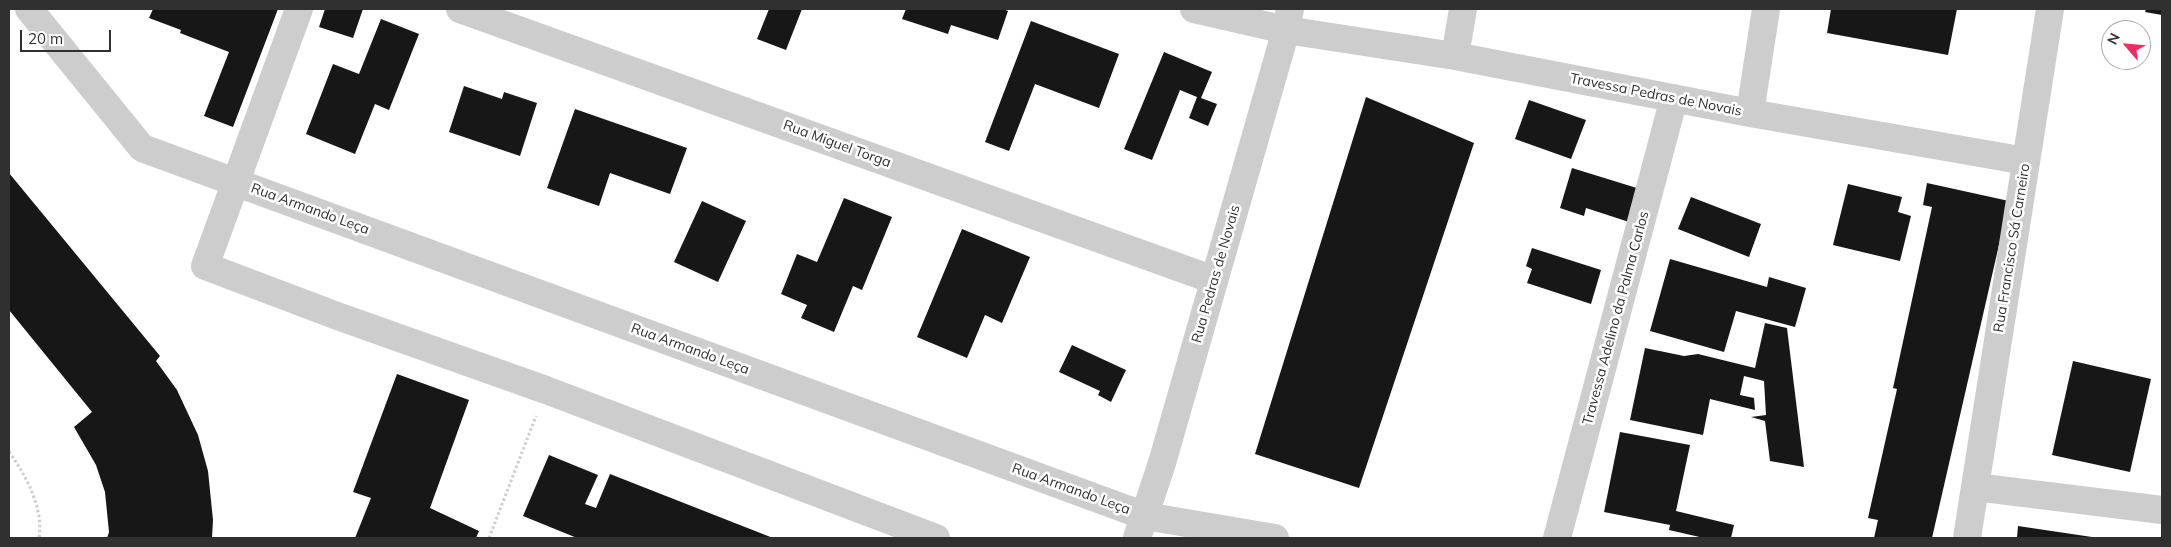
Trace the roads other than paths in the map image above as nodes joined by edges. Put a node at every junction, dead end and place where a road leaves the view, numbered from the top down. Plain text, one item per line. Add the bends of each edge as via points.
1 (29, 9) edge
2 (299, 9) edge
3 (460, 9) edge
4 (1194, 9) edge
5 (1463, 9) edge
6 (1766, 9) edge
7 (2050, 9) edge
8 (1288, 19) edge
9 (1455, 56) junction
10 (1674, 98) junction
11 (1750, 113) junction
12 (2026, 161) junction
13 (236, 182) junction
14 (1214, 280) junction
15 (1975, 487) junction
16 (2162, 510) edge
17 (1141, 527) edge
18 (936, 538) edge
19 (1275, 538) edge
20 (1557, 538) edge
21 (1967, 538) edge

1 - 13 street, Rua Armando Leça via 142,148
2 - 13 street, Rua Armando Leça
3 - 14 street, Rua Miguel Torga
4 - 8 street, Travessa Pedras de Novais
5 - 9 street
6 - 11 street
7 - 12 street, Rua Francisco Sá Carneiro
8 - 9 street, Travessa Pedras de Novais
8 - 14 street, Rua Pedras de Novais
9 - 10 street, Travessa Pedras de Novais
10 - 11 street, Travessa Pedras de Novais
10 - 20 street, Travessa Adelino da Palma Carlos
11 - 12 street, Travessa Pedras de Novais
12 - 15 street, Rua Francisco Sá Carneiro
13 - 17 street, Rua Armando Leça
13 - 18 street, Rua Armando Leça via 205,266 546,390
14 - 17 street, Rua Pedras de Novais
15 - 16 street
15 - 21 street, Rua Francisco Sá Carneiro
17 - 19 street, Rua Armando Leça

